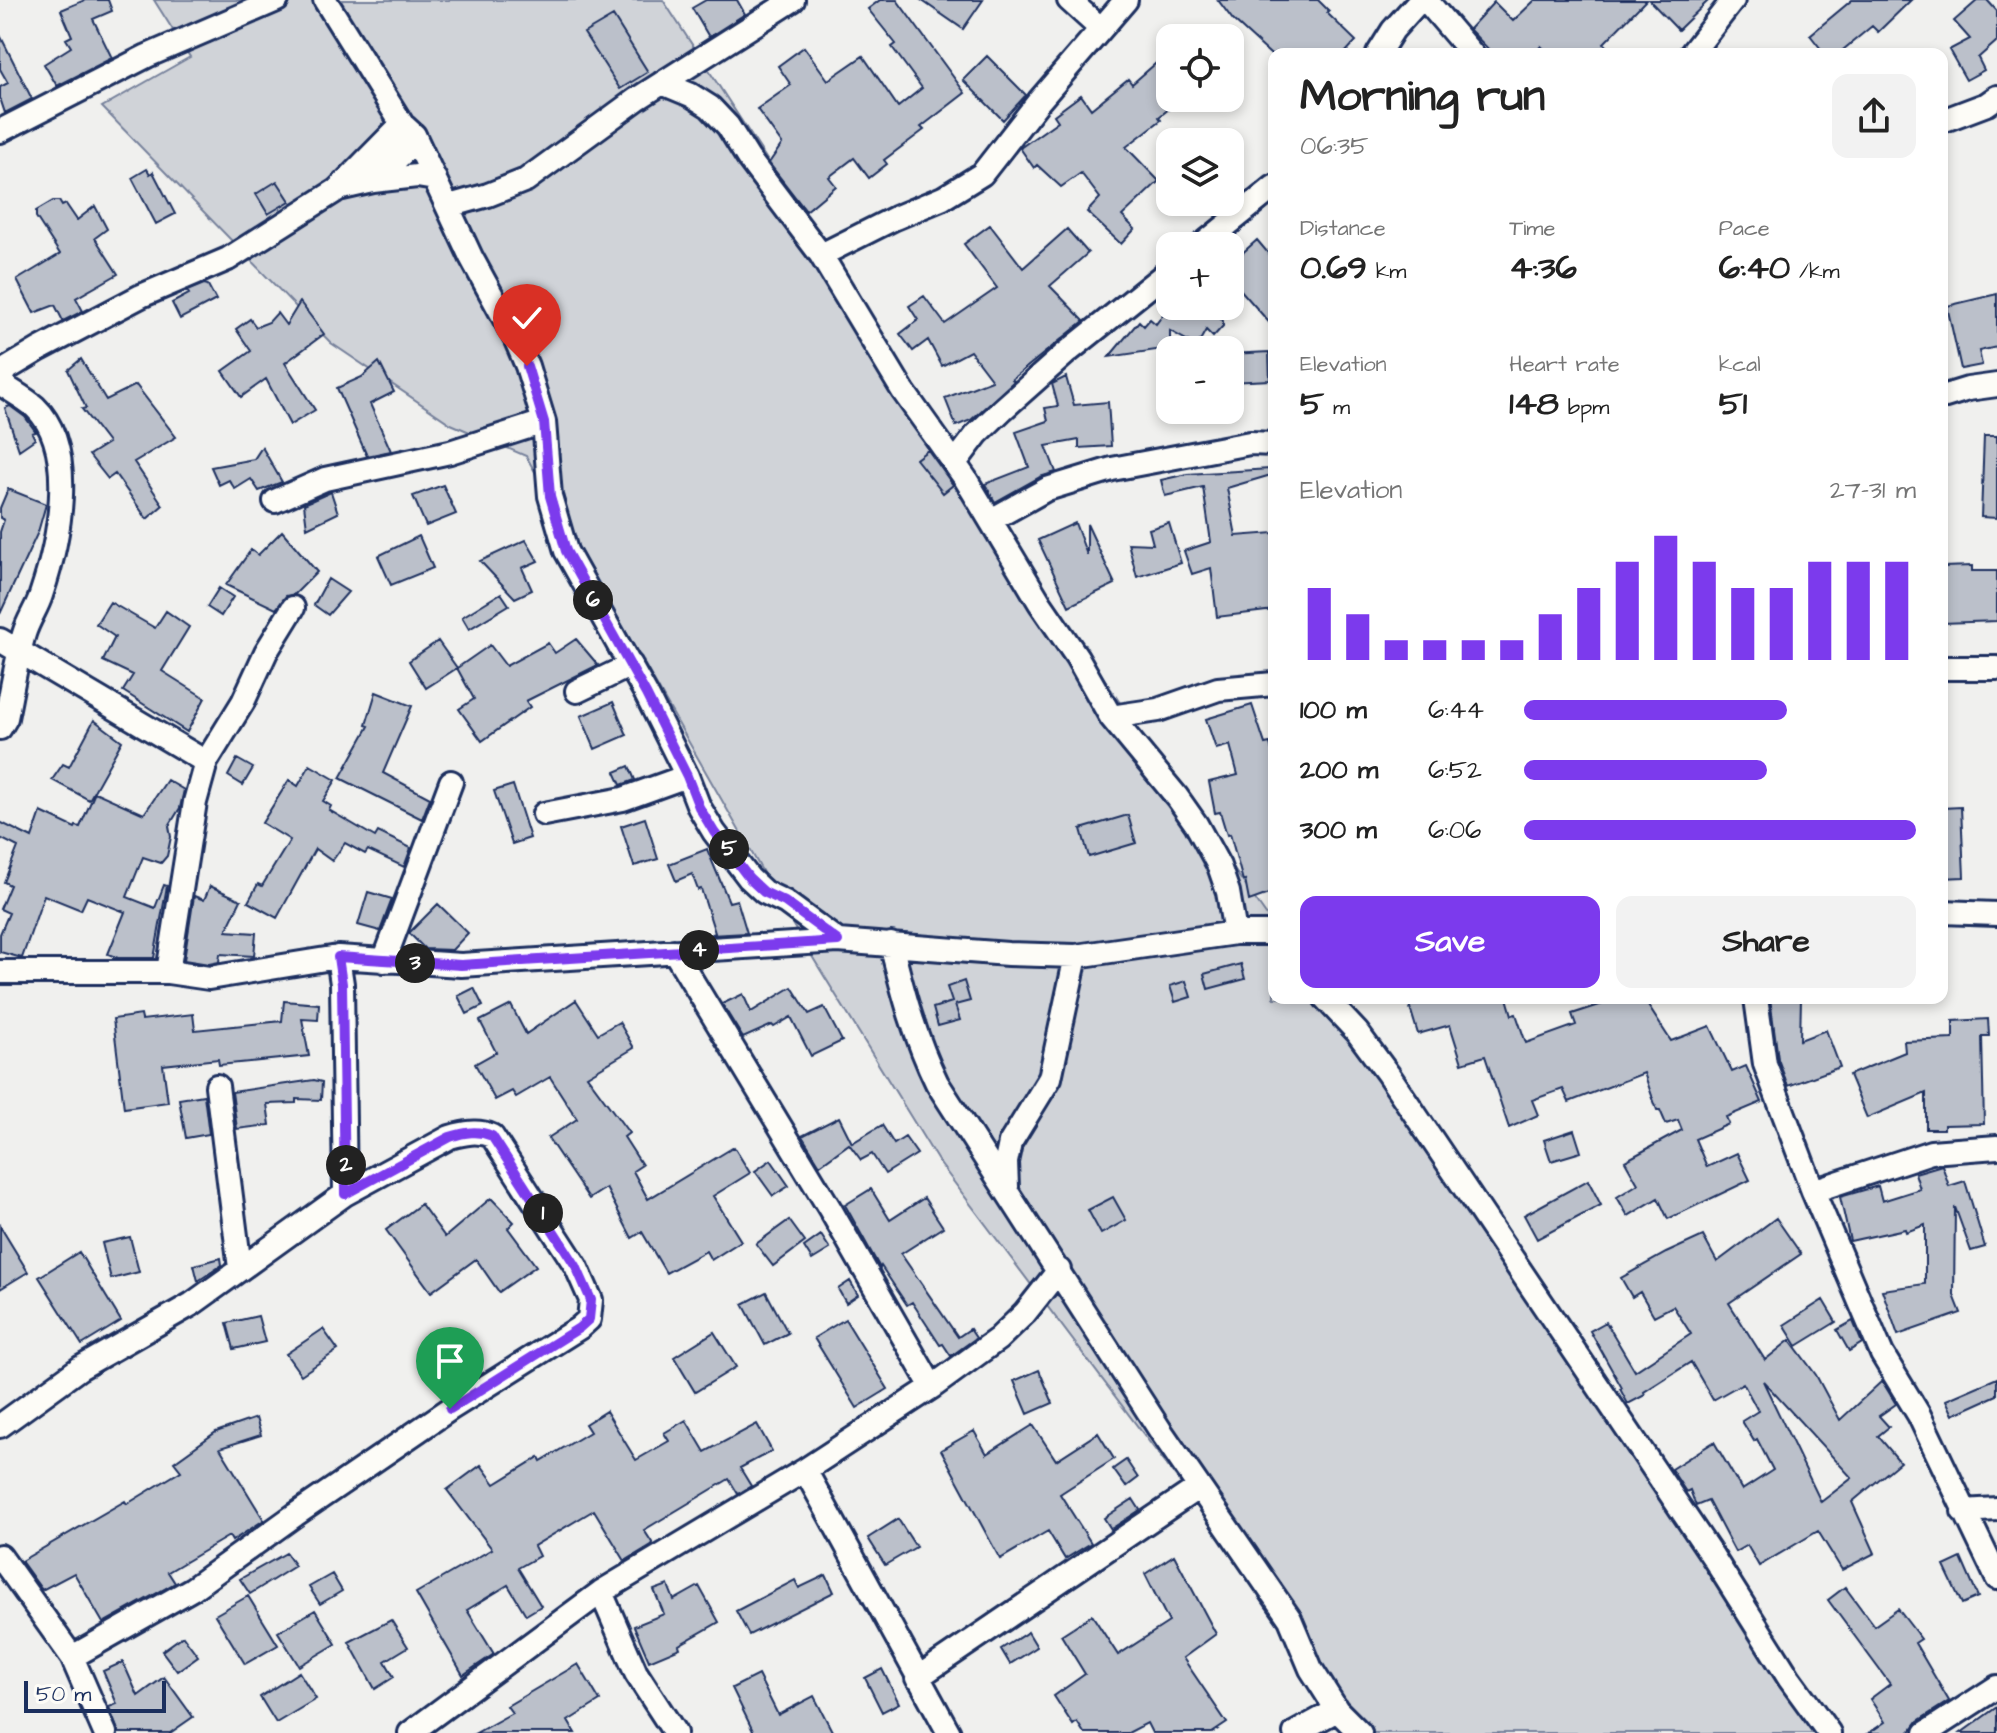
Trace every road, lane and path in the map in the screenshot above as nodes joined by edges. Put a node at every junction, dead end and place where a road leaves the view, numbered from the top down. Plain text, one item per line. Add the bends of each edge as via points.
1 (277, 0) edge
2 (325, 0) edge
3 (793, 0) edge
4 (1069, 0) edge
5 (1126, 0) edge
6 (1423, 0) edge
7 (1733, 0) edge
8 (1101, 29) junction
9 (1382, 48) edge
10 (1467, 48) edge
11 (1696, 48) edge
12 (662, 83) junction
13 (1997, 97) edge
14 (1948, 119) edge
15 (408, 129) junction
16 (0, 131) edge
17 (435, 179) junction
18 (373, 181) junction
19 (337, 190) junction
20 (1268, 192) edge
21 (449, 206) junction
22 (1218, 232) edge
23 (821, 255) junction
24 (1156, 281) edge
25 (0, 373) edge
26 (0, 383) edge
27 (1997, 385) edge
28 (1948, 395) edge
29 (544, 422) junction
30 (1268, 444) edge
31 (955, 463) junction
32 (275, 501) dead end
33 (991, 520) junction
34 (293, 608) dead end
35 (0, 640) edge
36 (21, 651) junction
37 (631, 665) junction
38 (1948, 668) edge
39 (1997, 668) edge
40 (1268, 685) edge
41 (577, 691) dead end
42 (1111, 717) junction
43 (0, 728) edge
44 (206, 762) junction
45 (687, 776) junction
46 (451, 782) dead end
47 (544, 814) dead end
48 (1948, 912) edge
49 (1997, 914) edge
50 (1235, 933) junction
51 (1268, 933) edge
52 (838, 941) junction
53 (891, 944) junction
54 (674, 951) junction
55 (1076, 956) junction
56 (338, 957) junction
57 (384, 961) junction
58 (0, 972) edge
59 (168, 972) junction
60 (1331, 1004) edge
61 (1757, 1004) edge
62 (217, 1086) dead end
63 (1997, 1147) edge
64 (1007, 1187) junction
65 (1813, 1191) junction
66 (345, 1194) junction
67 (240, 1268) junction
68 (1059, 1270) junction
69 (932, 1387) junction
70 (0, 1426) edge
71 (805, 1470) junction
72 (1199, 1487) junction
73 (1997, 1509) edge
74 (1963, 1511) junction
75 (0, 1556) edge
76 (1997, 1578) edge
77 (601, 1592) junction
78 (72, 1657) junction
79 (917, 1678) junction
80 (1997, 1687) edge
81 (1337, 1710) junction
82 (105, 1733) edge
83 (410, 1733) edge
84 (675, 1733) edge
85 (949, 1733) edge
86 (1295, 1733) edge
87 (1360, 1733) edge
88 (1829, 1733) edge
89 (1926, 1733) edge

1 - 16 street via 147,56
2 - 15 street
3 - 12 street
4 - 8 street
5 - 8 street
6 - 9 street
6 - 10 street
7 - 11 street
8 - 23 street via 982,174
12 - 21 street via 526,180
12 - 23 street via 691,95 719,116
13 - 14 street
15 - 17 street
15 - 18 street via 405,151
15 - 19 street
17 - 18 street
17 - 21 street
18 - 19 street
19 - 25 street via 228,259 141,296
20 - 22 street
21 - 29 street via 515,338
23 - 31 street via 903,391
24 - 31 street via 1003,409
26 - 36 street via 37,408 62,460 55,545
27 - 28 street
29 - 32 street via 450,452 325,479
29 - 37 street via 550,496 566,551
30 - 33 street via 1112,469 1047,489
31 - 33 street
33 - 42 street
34 - 44 street
35 - 36 street
36 - 43 street
36 - 44 street
37 - 41 street
37 - 45 street
38 - 39 street
40 - 42 street via 1218,689 1158,710
42 - 50 street via 1196,824 1219,866
44 - 59 street
45 - 47 street via 623,799
45 - 52 street via 714,832 749,878
46 - 57 street
48 - 49 street
50 - 51 street
50 - 55 street
52 - 53 street
52 - 54 street
53 - 55 street
53 - 64 street via 908,1013 937,1083
54 - 57 street via 461,965
54 - 69 street
55 - 64 street via 1050,1078 1010,1143
56 - 57 street
56 - 59 street via 209,978
56 - 66 street
58 - 59 street
60 - 88 street via 1388,1074
61 - 65 street via 1765,1064
62 - 67 street
63 - 65 street via 1931,1152
64 - 68 street
65 - 74 street via 1882,1354 1919,1415
66 - 67 street
66 - 78 street via 450,1137 483,1132 492,1136 576,1266 591,1300 589,1319 192,1589
67 - 70 street via 192,1304 80,1368
68 - 69 street via 998,1339
68 - 72 street
69 - 71 street
71 - 77 street
71 - 79 street
72 - 79 street
72 - 81 street via 1290,1619 1311,1669
73 - 74 street
74 - 76 street
75 - 78 street
77 - 83 street
77 - 84 street via 636,1673
78 - 82 street
79 - 85 street
80 - 89 street
81 - 86 street
81 - 87 street

